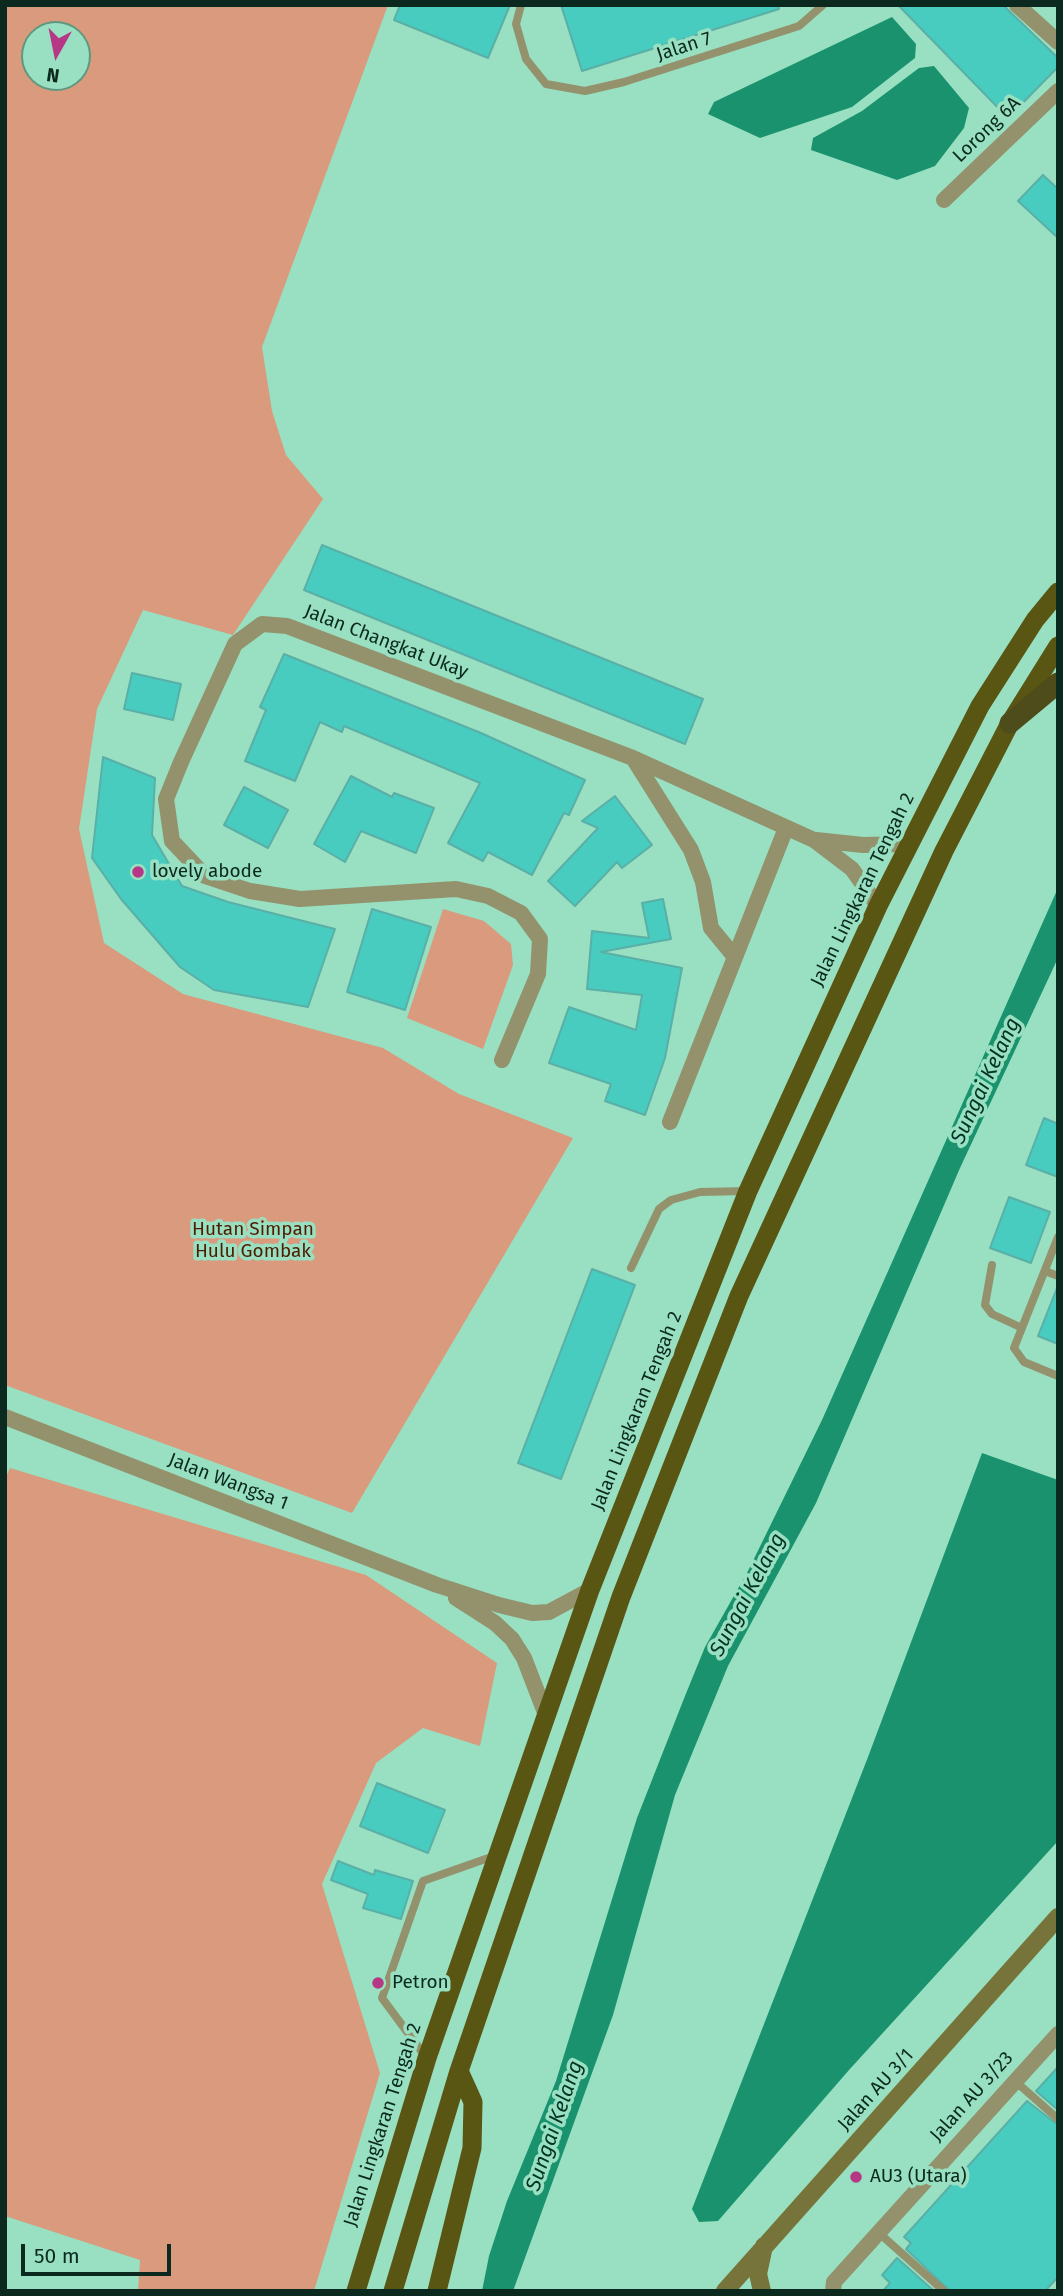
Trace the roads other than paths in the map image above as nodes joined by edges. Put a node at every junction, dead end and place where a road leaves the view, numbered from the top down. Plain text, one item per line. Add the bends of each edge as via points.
1 (521, 5) edge
2 (823, 5) edge
3 (1017, 5) edge
4 (1058, 42) edge
5 (1058, 91) edge
6 (944, 200) dead end
7 (1058, 592) edge
8 (1058, 646) edge
9 (1058, 683) edge
10 (1010, 723) junction
11 (633, 758) junction
12 (786, 828) junction
13 (814, 840) junction
14 (910, 844) junction
15 (878, 906) junction
16 (734, 956) junction
17 (502, 1060) dead end
18 (670, 1122) dead end
19 (748, 1191) junction
20 (1058, 1237) edge
21 (992, 1265) dead end
22 (631, 1268) dead end
23 (1045, 1271) junction
24 (1058, 1276) edge
25 (1022, 1328) junction
26 (1058, 1376) edge
27 (5, 1417) edge
28 (437, 1585) junction
29 (590, 1590) junction
30 (546, 1715) junction
31 (498, 1854) junction
32 (1058, 1917) edge
33 (1058, 2034) edge
34 (427, 2058) junction
35 (459, 2071) junction
36 (1015, 2081) junction
37 (1058, 2119) edge
38 (879, 2233) junction
39 (765, 2243) junction
40 (834, 2287) edge
41 (356, 2291) edge
42 (393, 2291) edge
43 (437, 2291) edge
44 (725, 2291) edge
45 (762, 2291) edge
46 (944, 2291) edge

1 - 2 lane, Jalan 7 via 516,24 526,59 546,84 584,91 799,26
3 - 4 street
5 - 6 street, Lorong 6A
7 - 14 highway, Jalan Lingkaran Tengah 2 via 980,706
8 - 10 highway
9 - 10 highway
10 - 35 highway via 944,851 739,1296 621,1597
11 - 12 street, Jalan Changkat Ukay
11 - 16 street via 691,850 703,882 710,928
11 - 17 street, Jalan Changkat Ukay via 288,626 262,624 234,643 181,762 166,799 172,841 205,876 250,891 300,899 456,889 488,896 520,913 540,939 538,974
12 - 13 street, Jalan Changkat Ukay
12 - 16 street
13 - 14 street, Jalan Changkat Ukay
13 - 15 street, Jalan Changkat Ukay via 852,869
14 - 15 highway, Jalan Lingkaran Tengah 2
15 - 19 highway, Jalan Lingkaran Tengah 2
16 - 18 street
19 - 22 lane via 700,1192 671,1200 659,1209
19 - 29 highway, Jalan Lingkaran Tengah 2
20 - 23 lane
21 - 25 lane via 985,1305 992,1314
23 - 24 lane
23 - 25 lane
25 - 26 lane via 1014,1348 1024,1362
27 - 28 street, Jalan Wangsa 1
28 - 29 street, Jalan Wangsa 1 via 532,1614 549,1612
28 - 30 street, Jalan Wangsa 1 via 512,1639
29 - 30 highway, Jalan Lingkaran Tengah 2
30 - 31 highway, Jalan Lingkaran Tengah 2
31 - 34 highway, Jalan Lingkaran Tengah 2
31 - 34 lane via 424,1881 382,1998
32 - 39 main road, Jalan AU 3/1
33 - 36 street, Jalan AU 3/23
34 - 41 highway, Jalan Lingkaran Tengah 2
35 - 42 highway
35 - 43 highway via 473,2102 472,2148
36 - 37 lane
36 - 38 street, Jalan AU 3/23
38 - 40 street, Jalan AU 3/23
38 - 46 lane
39 - 44 main road, Jalan AU 3/1
39 - 45 main road via 758,2274

